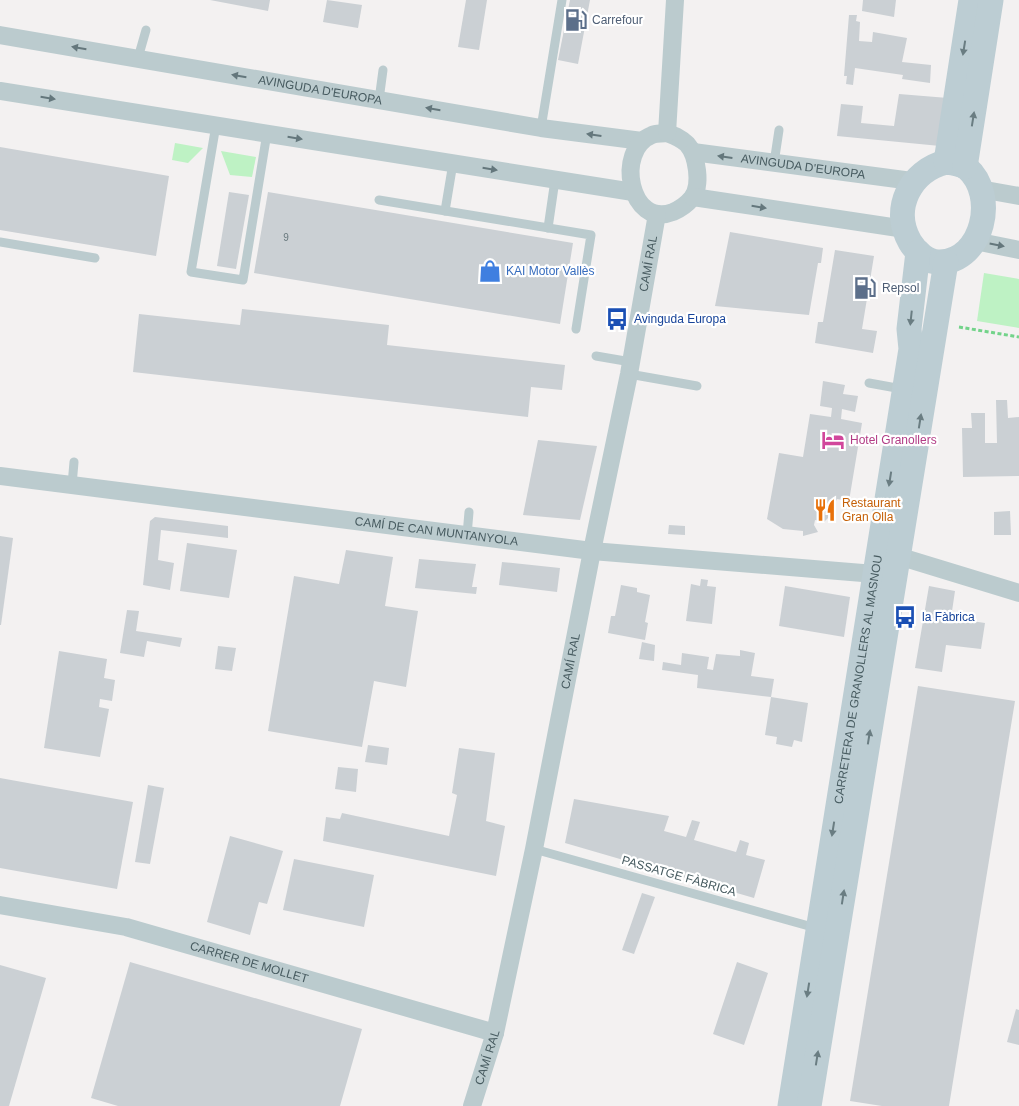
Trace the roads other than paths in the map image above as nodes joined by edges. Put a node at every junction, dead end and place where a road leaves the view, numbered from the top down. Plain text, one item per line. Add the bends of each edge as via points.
1 (562, 0) edge
2 (675, 0) edge
3 (971, 0) edge
4 (991, 0) edge
5 (146, 30) dead end
6 (0, 35) edge
7 (138, 58) junction
8 (383, 70) dead end
9 (0, 91) edge
10 (380, 100) junction
11 (216, 125) junction
12 (541, 128) junction
13 (779, 130) dead end
14 (267, 133) junction
15 (667, 133) junction
16 (642, 141) junction
17 (693, 152) junction
18 (453, 163) junction
19 (774, 163) junction
20 (956, 164) junction
21 (555, 180) junction
22 (912, 181) junction
23 (980, 190) junction
24 (633, 192) junction
25 (1019, 196) edge
26 (693, 197) junction
27 (379, 200) dead end
28 (445, 211) junction
29 (657, 214) junction
30 (548, 228) junction
31 (905, 230) junction
32 (975, 241) junction
33 (0, 242) edge
34 (1019, 250) edge
35 (918, 252) junction
36 (95, 258) dead end
37 (946, 262) junction
38 (576, 329) dead end
39 (596, 356) dead end
40 (630, 368) junction
41 (869, 383) dead end
42 (696, 386) dead end
43 (905, 389) junction
44 (74, 462) dead end
45 (0, 476) edge
46 (72, 485) junction
47 (469, 512) dead end
48 (467, 535) junction
49 (592, 551) junction
50 (898, 556) junction
51 (875, 574) junction
52 (1019, 593) edge
53 (534, 849) junction
54 (0, 905) edge
55 (818, 928) junction
56 (495, 1033) junction
57 (472, 1106) edge
58 (790, 1106) edge
59 (810, 1106) edge

1 - 12 lane
2 - 15 street
3 -> 20 main road
20 -> 4 main road
5 - 7 lane
7 -> 6 street, AVINGUDA D'EUROPA
10 -> 7 street, AVINGUDA D'EUROPA
8 - 10 lane
9 -> 11 street
12 -> 10 street, AVINGUDA D'EUROPA
11 - 14 street
11 - 14 lane via 191,272 243,280
16 -> 12 street, AVINGUDA D'EUROPA
13 - 19 lane
14 -> 18 street
15 - 16 street via 652,135
15 - 17 street via 679,137
16 - 24 street via 636,148 631,168
19 -> 17 street, AVINGUDA D'EUROPA
17 - 26 street via 697,183
18 -> 21 street
18 - 28 lane
19 - 22 street, AVINGUDA D'EUROPA
20 - 22 main road via 934,165
20 - 23 main road via 974,175
21 - 24 street
21 - 30 lane
22 - 31 main road via 904,204
23 - 25 street
23 - 32 main road via 983,216
24 - 29 street via 646,209
26 - 29 street via 678,210
26 -> 31 street
27 - 28 lane
28 - 30 lane
29 - 40 street, CAMÍ RAL
30 - 38 lane via 591,235
31 - 35 main road
32 -> 34 street
32 - 37 main road via 961,257
33 - 36 lane
35 - 37 main road via 935,262
35 -> 43 main road, CARRETERA DE GRANOLLERS AL MASNOU
50 -> 37 main road, CARRETERA DE GRANOLLERS AL MASNOU
39 - 40 lane
40 - 42 lane
40 - 49 street, CAMÍ RAL
41 - 43 lane
43 -> 51 main road, CARRETERA DE GRANOLLERS AL MASNOU
44 - 46 lane
45 - 46 street, CAMÍ DE CAN MUNTANYOLA
46 - 48 street, CAMÍ DE CAN MUNTANYOLA
47 - 48 lane
48 - 49 street, CAMÍ DE CAN MUNTANYOLA
49 - 51 street, CAMÍ DE CAN MUNTANYOLA
49 - 53 street, CAMÍ RAL
50 - 52 street
59 -> 50 main road, CARRETERA DE GRANOLLERS AL MASNOU
51 -> 55 main road, CARRETERA DE GRANOLLERS AL MASNOU
53 - 55 lane, PASSATGE FÀBRICA
53 - 56 street, CAMÍ RAL
54 - 56 street, CARRER DE MOLLET via 126,927
55 -> 58 main road, CARRETERA DE GRANOLLERS AL MASNOU
56 - 57 street, CAMÍ RAL

